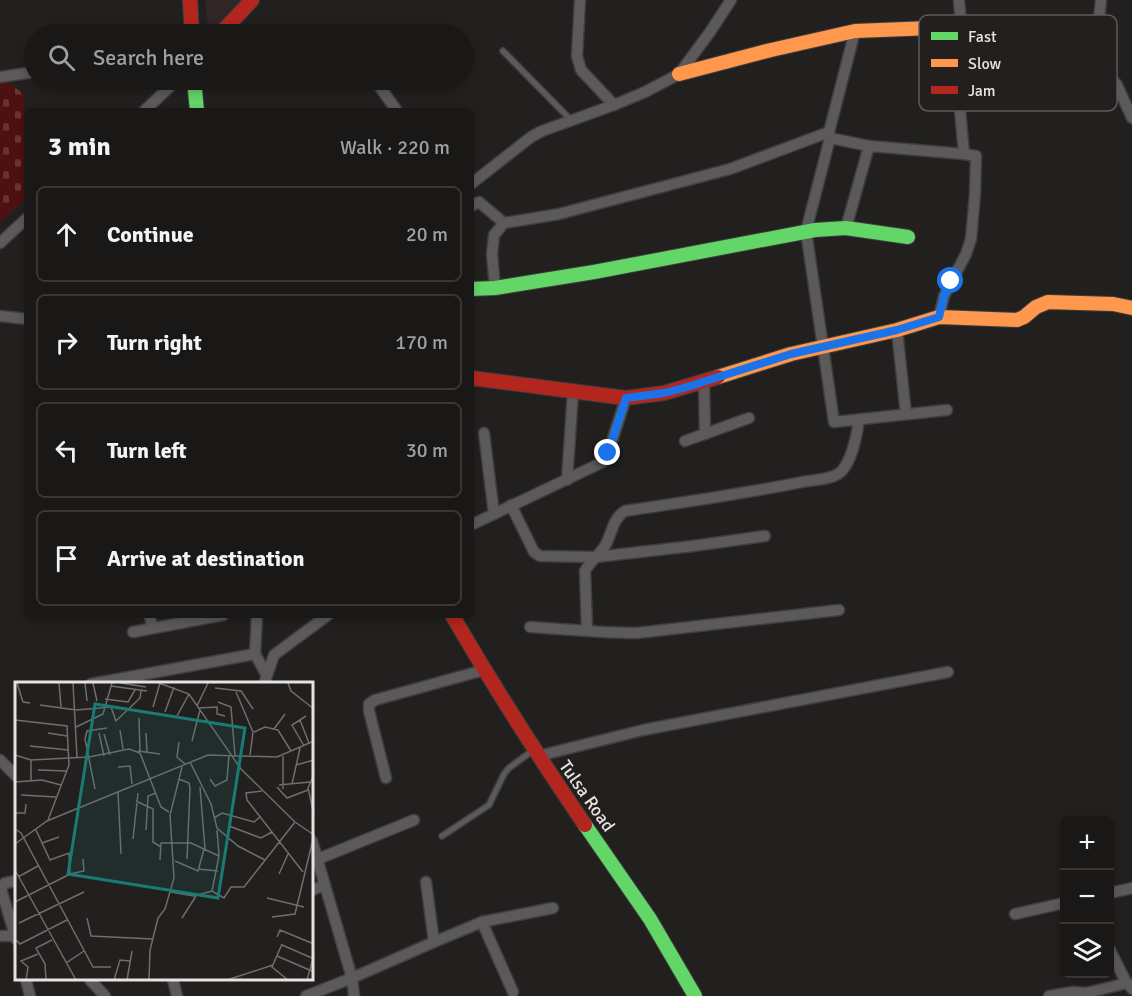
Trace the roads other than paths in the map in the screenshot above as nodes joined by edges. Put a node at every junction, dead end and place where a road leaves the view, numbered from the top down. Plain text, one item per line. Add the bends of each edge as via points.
1 (190, 0) edge
2 (252, 0) edge
3 (580, 0) edge
4 (731, 0) edge
5 (1101, 0) edge
6 (1099, 15) edge
7 (191, 24) edge
8 (229, 24) edge
9 (919, 28) edge
10 (855, 31) junction
11 (503, 51) dead end
12 (24, 73) edge
13 (679, 74) junction
14 (0, 77) edge
15 (1117, 85) edge
16 (166, 90) edge
17 (195, 90) edge
18 (382, 90) edge
19 (614, 105) junction
20 (147, 108) edge
21 (197, 108) edge
22 (395, 108) edge
23 (960, 111) edge
24 (1132, 118) edge
25 (571, 120) junction
26 (829, 135) junction
27 (869, 146) junction
28 (964, 154) junction
29 (474, 182) edge
30 (474, 204) edge
31 (24, 221) edge
32 (504, 223) junction
33 (846, 228) junction
34 (806, 231) junction
35 (908, 237) dead end
36 (0, 243) edge
37 (495, 288) junction
38 (474, 290) edge
39 (1132, 308) edge
40 (0, 316) edge
41 (939, 317) junction
42 (24, 319) edge
43 (897, 330) junction
44 (822, 346) junction
45 (474, 378) edge
46 (704, 382) junction
47 (573, 392) junction
48 (626, 398) junction
49 (947, 410) dead end
50 (906, 414) junction
51 (749, 418) dead end
52 (859, 420) junction
53 (484, 433) dead end
54 (705, 434) junction
55 (686, 441) dead end
56 (567, 480) junction
57 (511, 505) junction
58 (494, 514) junction
59 (474, 524) edge
60 (765, 536) dead end
61 (596, 557) junction
62 (839, 610) dead end
63 (150, 618) edge
64 (195, 618) edge
65 (257, 618) edge
66 (324, 618) edge
67 (454, 618) edge
68 (530, 627) dead end
69 (152, 628) junction
70 (587, 630) junction
71 (133, 632) dead end
72 (255, 654) junction
73 (483, 670) junction
74 (948, 672) dead end
75 (265, 679) edge
76 (102, 682) edge
77 (536, 753) junction
78 (0, 760) edge
79 (15, 775) edge
80 (386, 778) dead end
81 (414, 820) dead end
82 (442, 836) dead end
83 (314, 847) edge
84 (318, 859) junction
85 (15, 881) edge
86 (426, 882) dead end
87 (325, 885) junction
88 (1132, 888) edge
89 (314, 889) edge
90 (1114, 892) edge
91 (1060, 904) edge
92 (553, 908) dead end
93 (1015, 914) dead end
94 (482, 922) junction
95 (15, 934) edge
96 (0, 936) edge
97 (15, 937) edge
98 (434, 942) junction
99 (1114, 957) edge
100 (352, 978) junction
101 (26, 981) edge
102 (91, 981) edge
103 (173, 981) edge
104 (1130, 986) edge
105 (513, 992) dead end
106 (30, 996) edge
107 (105, 996) edge
108 (177, 996) edge
109 (306, 996) edge
110 (354, 996) edge
111 (695, 996) edge
112 (1049, 996) edge

1 - 7 street
2 - 8 street
3 - 19 street via 577,56 581,70
4 - 13 street
5 - 6 street
9 - 10 street
10 - 13 street
10 - 26 street
11 - 25 lane
12 - 14 street
13 - 19 street
15 - 24 street
16 - 20 street
17 - 21 street
18 - 22 street
19 - 25 street
23 - 28 street
25 - 29 street via 542,130
26 - 27 street
26 - 32 street via 730,169 559,214
26 - 34 street
27 - 28 street
27 - 33 street
28 - 41 street via 976,156 971,239 944,296
30 - 32 street via 479,202
31 - 36 street
32 - 37 street via 494,235
33 - 34 street
33 - 35 street
34 - 37 street
34 - 44 street
37 - 38 street
39 - 41 street via 1048,302 1017,320
40 - 42 street
41 - 43 street
43 - 44 street
43 - 50 street
44 - 46 street
44 - 52 street via 834,422
45 - 47 street
46 - 48 street
46 - 54 street
47 - 48 street
47 - 56 street
48 - 56 street via 603,462
49 - 50 street
50 - 52 street
51 - 54 street
52 - 61 street via 846,465 838,474 625,511 616,519
53 - 58 street
54 - 55 street
56 - 57 street
57 - 58 street
57 - 61 street via 534,552 540,556
58 - 59 street
60 - 61 street
61 - 70 street via 585,571
62 - 70 street via 637,633
63 - 69 street
64 - 69 street
65 - 72 street
66 - 75 street via 274,655
67 - 73 street, Tulsa Road
68 - 70 street
69 - 71 street
72 - 75 street
72 - 76 street
73 - 77 street, Tulsa Road
73 - 80 street via 369,704
74 - 77 street
77 - 82 lane via 509,768 489,805
77 - 111 street, Tulsa Road via 650,919
78 - 79 street
81 - 84 street
83 - 84 street
84 - 87 street
85 - 95 street via 5,883 1,889
86 - 98 street
87 - 89 street
87 - 100 street
88 - 90 street
91 - 93 street
92 - 94 street
94 - 98 street
94 - 105 street
96 - 97 street
98 - 100 street
99 - 104 street
100 - 109 street
100 - 110 street
101 - 106 street
102 - 107 street
103 - 108 street
104 - 112 street

